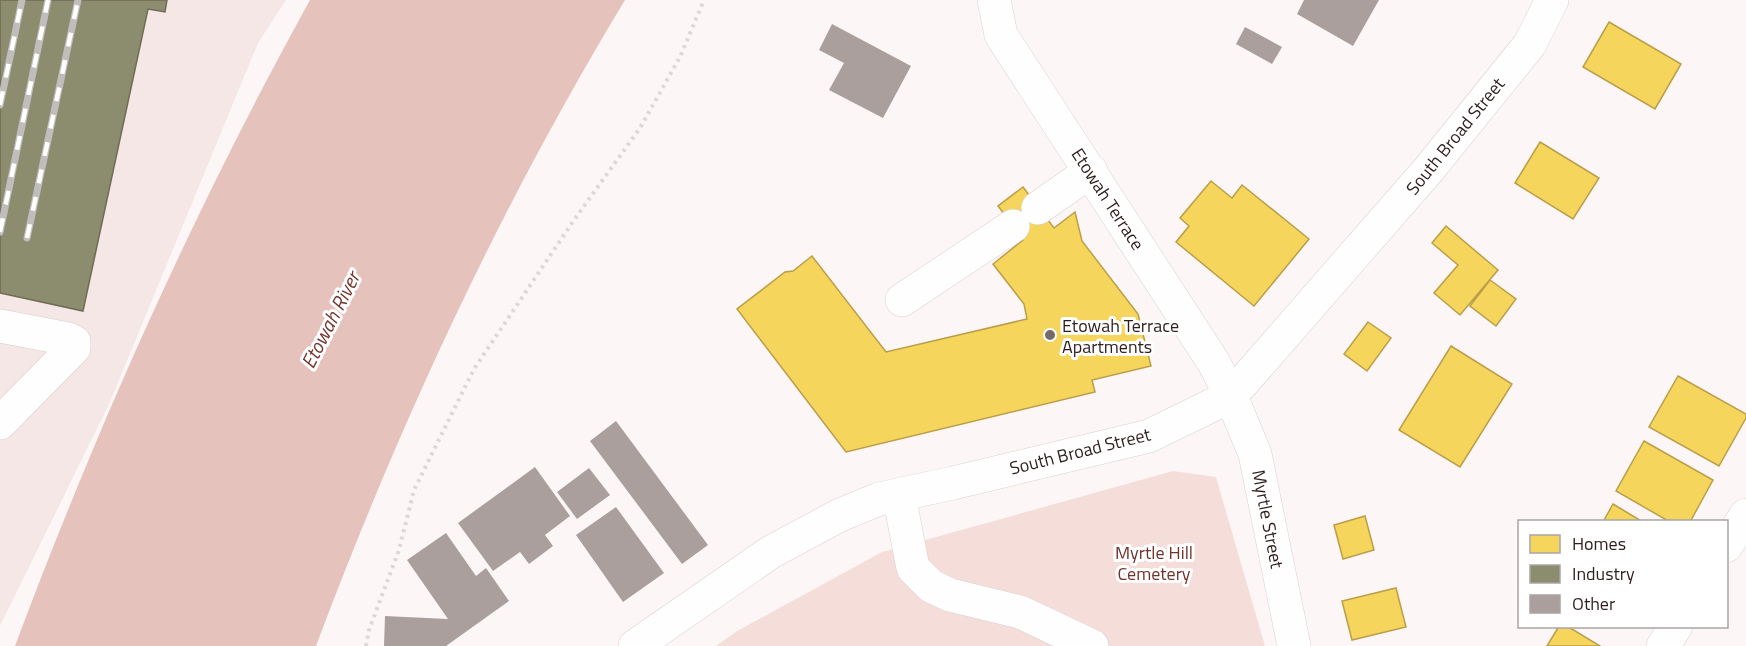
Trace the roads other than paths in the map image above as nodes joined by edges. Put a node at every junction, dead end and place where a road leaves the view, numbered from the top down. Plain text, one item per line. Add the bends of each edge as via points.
1 (994, 0) edge
2 (1552, 0) edge
3 (1091, 171) junction
4 (902, 300) dead end
5 (0, 326) edge
6 (1231, 396) junction
7 (0, 423) edge
8 (899, 495) junction
9 (1746, 515) edge
10 (1728, 543) edge
11 (1675, 628) edge
12 (635, 646) edge
13 (1092, 646) edge
14 (1294, 646) edge
15 (1664, 646) edge

1 - 3 main road, Etowah Terrace via 1001,35
2 - 6 main road, South Broad Street via 1530,44 1430,168
3 - 4 main road
3 - 6 main road, Etowah Terrace
5 - 7 main road via 74,342 74,348
6 - 8 main road, South Broad Street via 1149,436
6 - 14 main road, Myrtle Street via 1255,454
8 - 12 main road, South Broad Street via 840,515 771,552
8 - 13 main road via 913,568 930,586 950,595 1020,612
9 - 10 main road
11 - 15 main road

